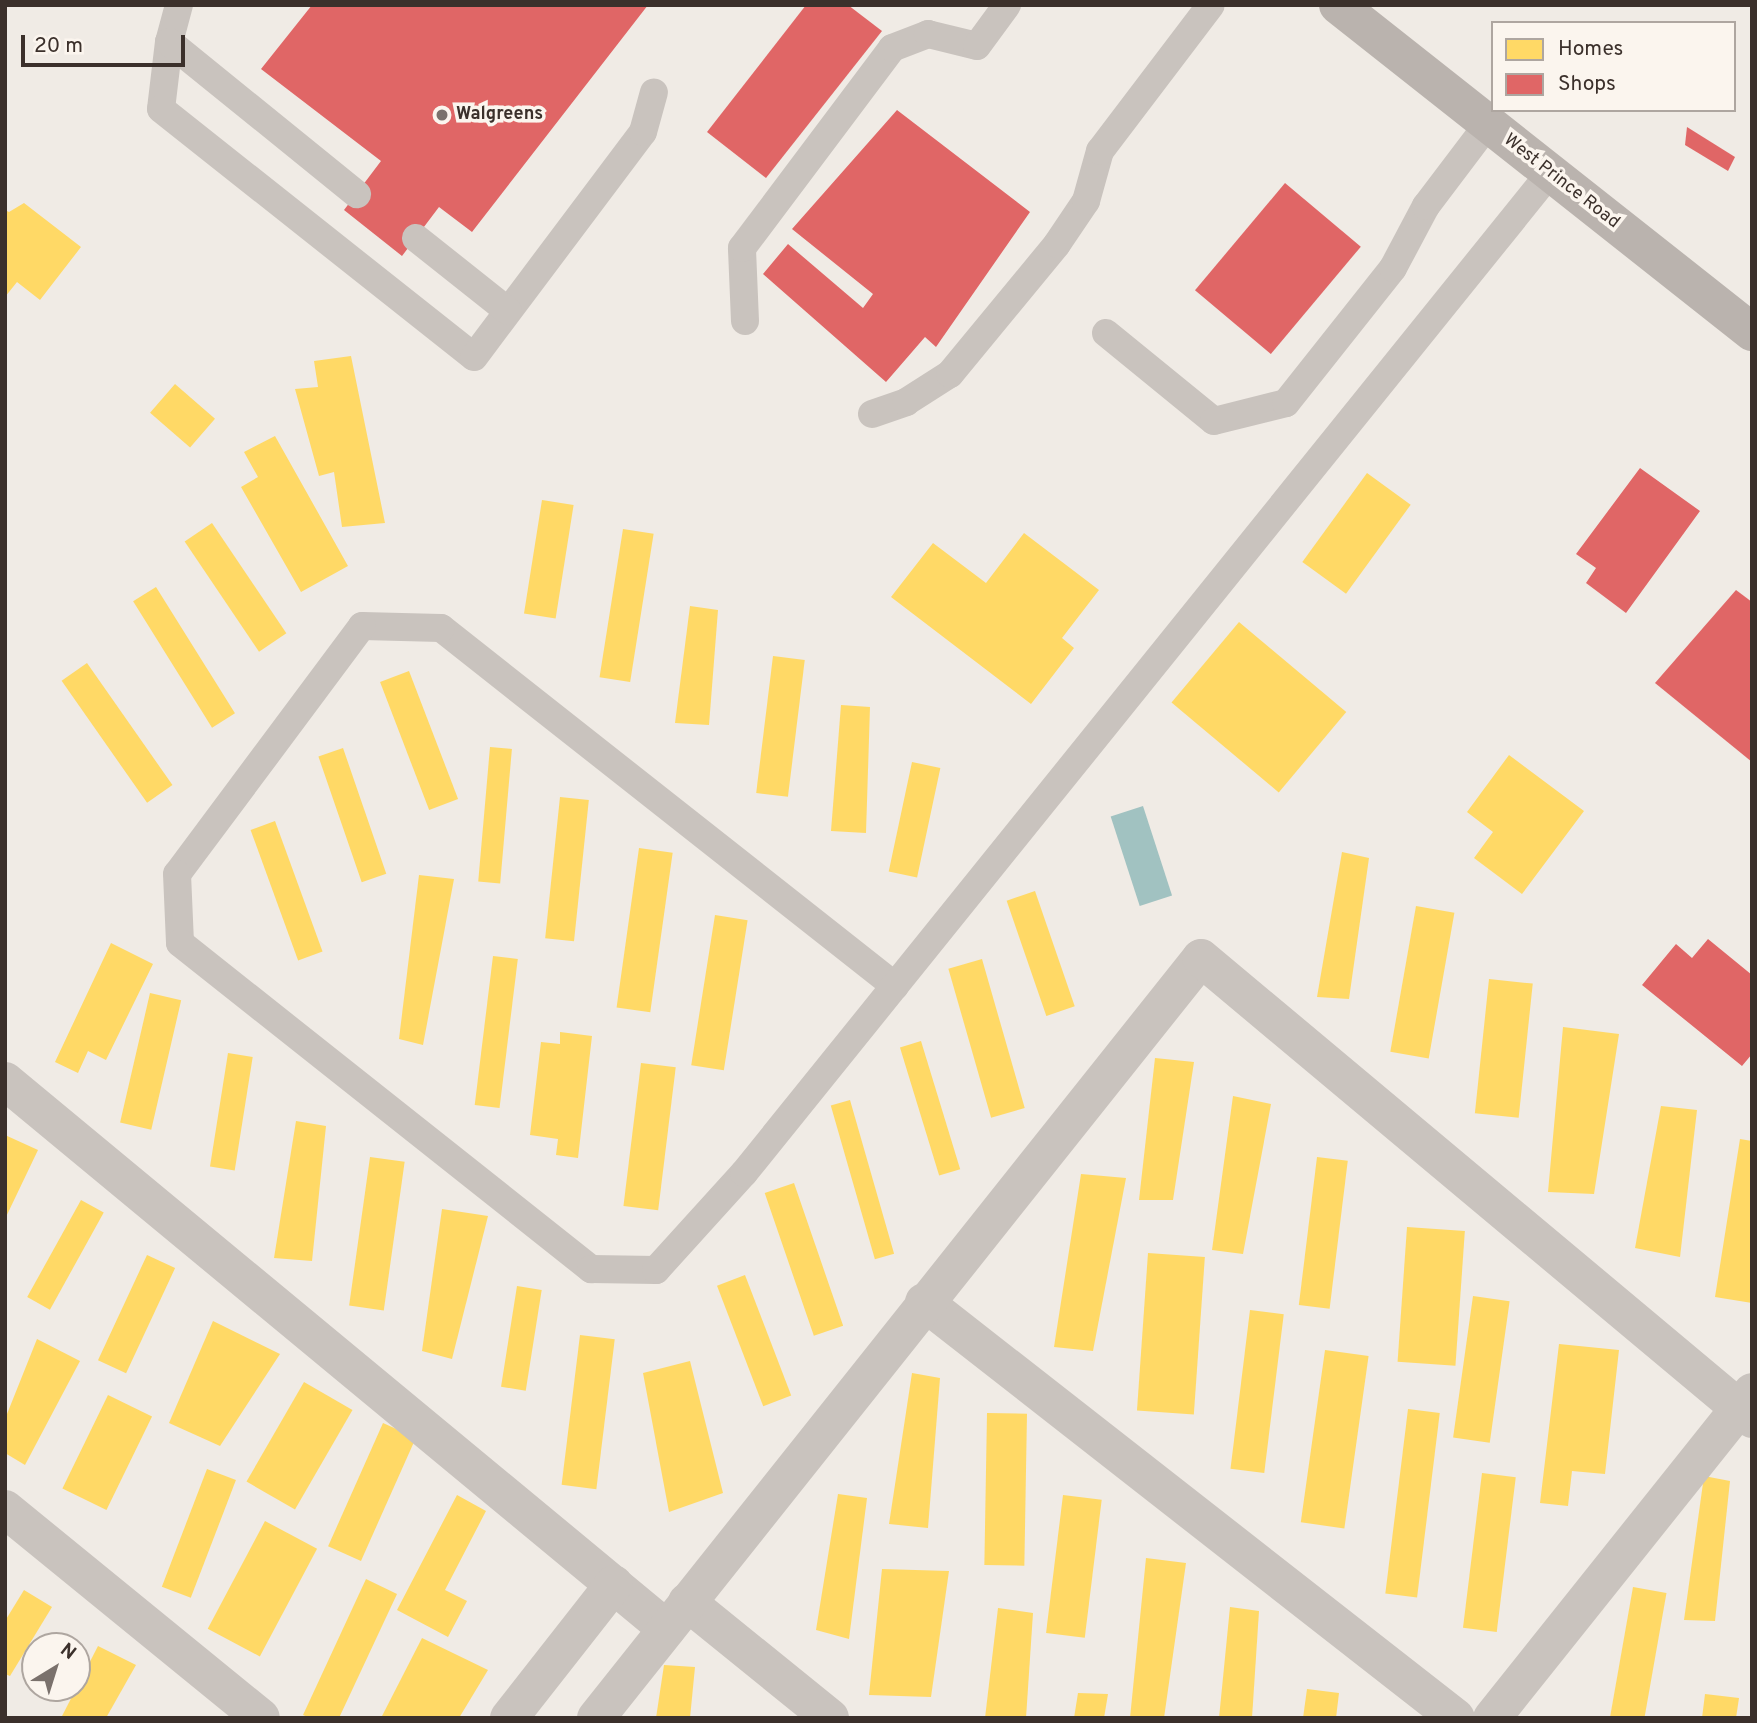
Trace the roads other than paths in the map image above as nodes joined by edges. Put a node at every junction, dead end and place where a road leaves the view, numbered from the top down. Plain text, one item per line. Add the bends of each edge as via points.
1 (180, 5) edge
2 (1007, 5) edge
3 (1211, 5) edge
4 (1338, 5) edge
5 (169, 42) junction
6 (654, 92) dead end
7 (1488, 124) junction
8 (1550, 173) junction
9 (357, 194) dead end
10 (416, 238) dead end
11 (508, 311) junction
12 (745, 321) dead end
13 (1752, 332) edge
14 (1106, 333) dead end
15 (872, 414) dead end
16 (895, 986) junction
17 (5, 1081) edge
18 (924, 1302) junction
19 (1747, 1406) edge
20 (5, 1509) edge
21 (614, 1584) junction
22 (677, 1615) junction
23 (261, 1718) edge
24 (509, 1718) edge
25 (596, 1718) edge
26 (830, 1718) edge
27 (1456, 1718) edge
28 (1492, 1718) edge

1 - 5 lane
2 - 12 lane via 977,46 928,34 892,48 742,248
3 - 15 lane via 1100,151 1086,201 1057,244 950,374 906,402
4 - 7 main road, West Prince Road
5 - 9 lane
5 - 11 lane via 161,109 474,357
6 - 11 lane via 643,132
7 - 8 main road, West Prince Road
7 - 14 lane via 1426,206 1394,268 1286,403 1214,421
8 - 13 main road, West Prince Road
8 - 16 lane
10 - 11 lane
16 - 16 lane via 744,1173 656,1270 591,1269 180,943 177,874 362,626 441,628
17 - 21 street
18 - 19 street via 1201,958
18 - 22 street
18 - 27 street
19 - 28 street
20 - 23 street
21 - 22 street
21 - 24 street
22 - 25 street
22 - 26 street

